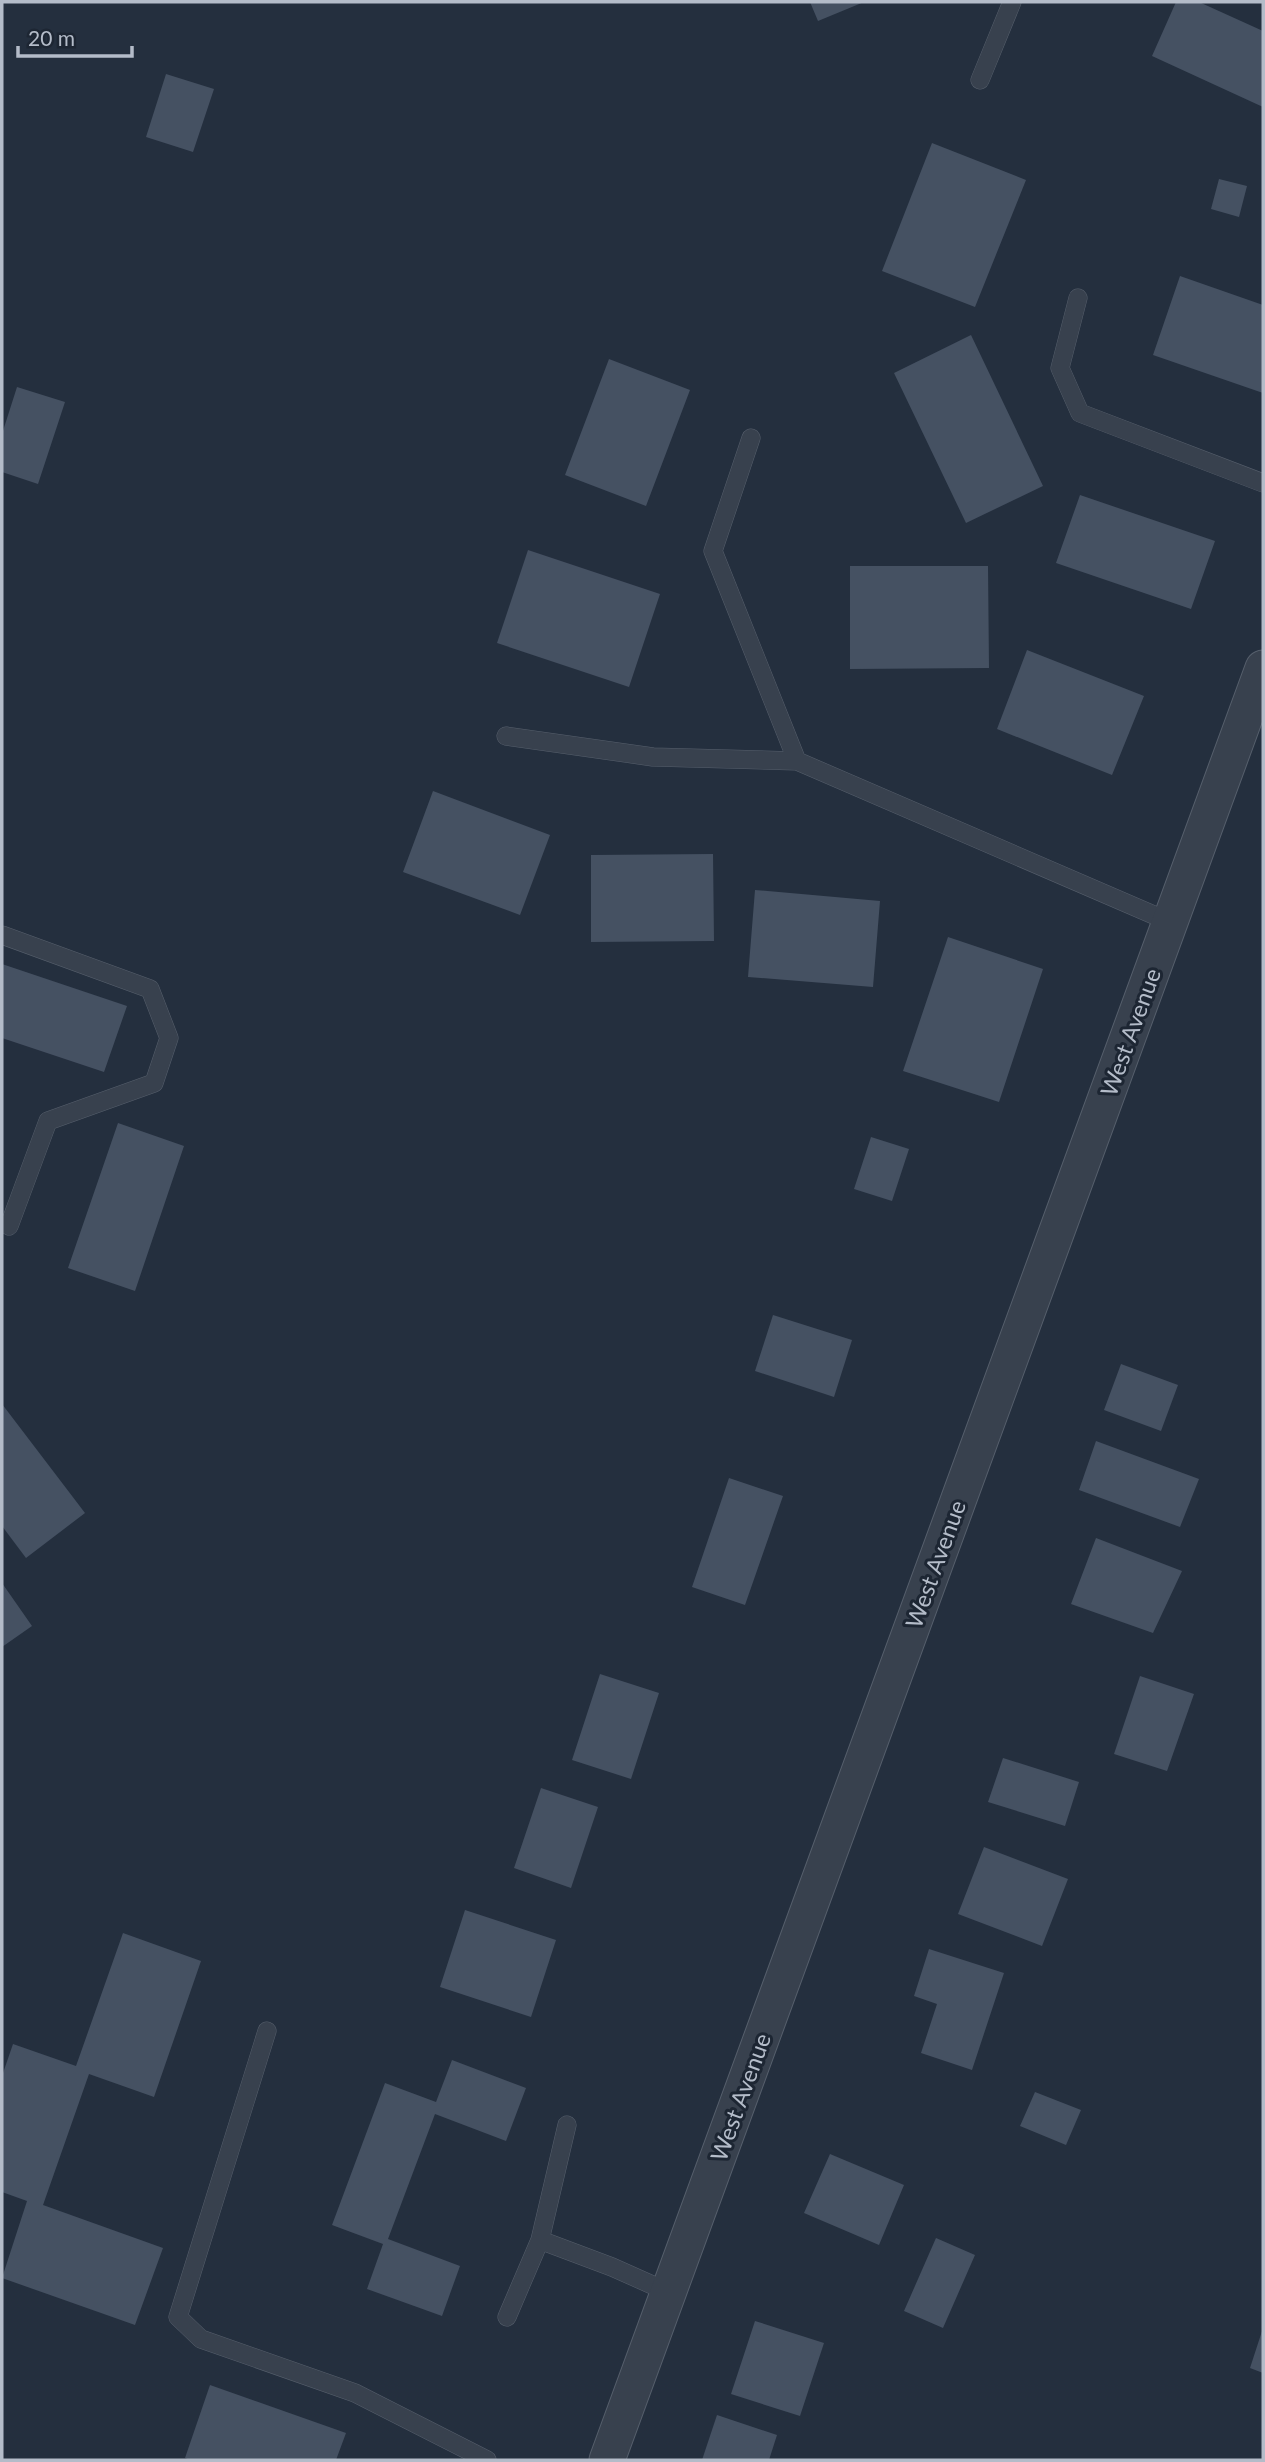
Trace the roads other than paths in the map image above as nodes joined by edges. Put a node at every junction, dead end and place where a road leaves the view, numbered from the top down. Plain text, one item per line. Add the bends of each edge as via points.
1 (1012, 2) edge
2 (981, 80) dead end
3 (1078, 298) dead end
4 (751, 438) dead end
5 (1263, 483) edge
6 (1263, 668) edge
7 (506, 736) dead end
8 (797, 761) junction
9 (1170, 922) junction
10 (2, 936) edge
11 (9, 1226) dead end
12 (267, 2031) dead end
13 (566, 2125) dead end
14 (540, 2240) junction
15 (668, 2292) junction
16 (507, 2317) dead end
17 (487, 2460) edge
18 (607, 2460) edge

1 - 2 lane
3 - 5 lane via 1060,368 1080,412
4 - 8 lane via 713,551
6 - 9 street, West Avenue
7 - 8 lane via 653,757
8 - 9 lane
9 - 15 street, West Avenue
10 - 11 lane via 149,989 169,1038 154,1083 48,1121
12 - 17 lane via 178,2317 201,2339 355,2393
13 - 14 lane
14 - 15 lane
14 - 16 lane
15 - 18 street, West Avenue

